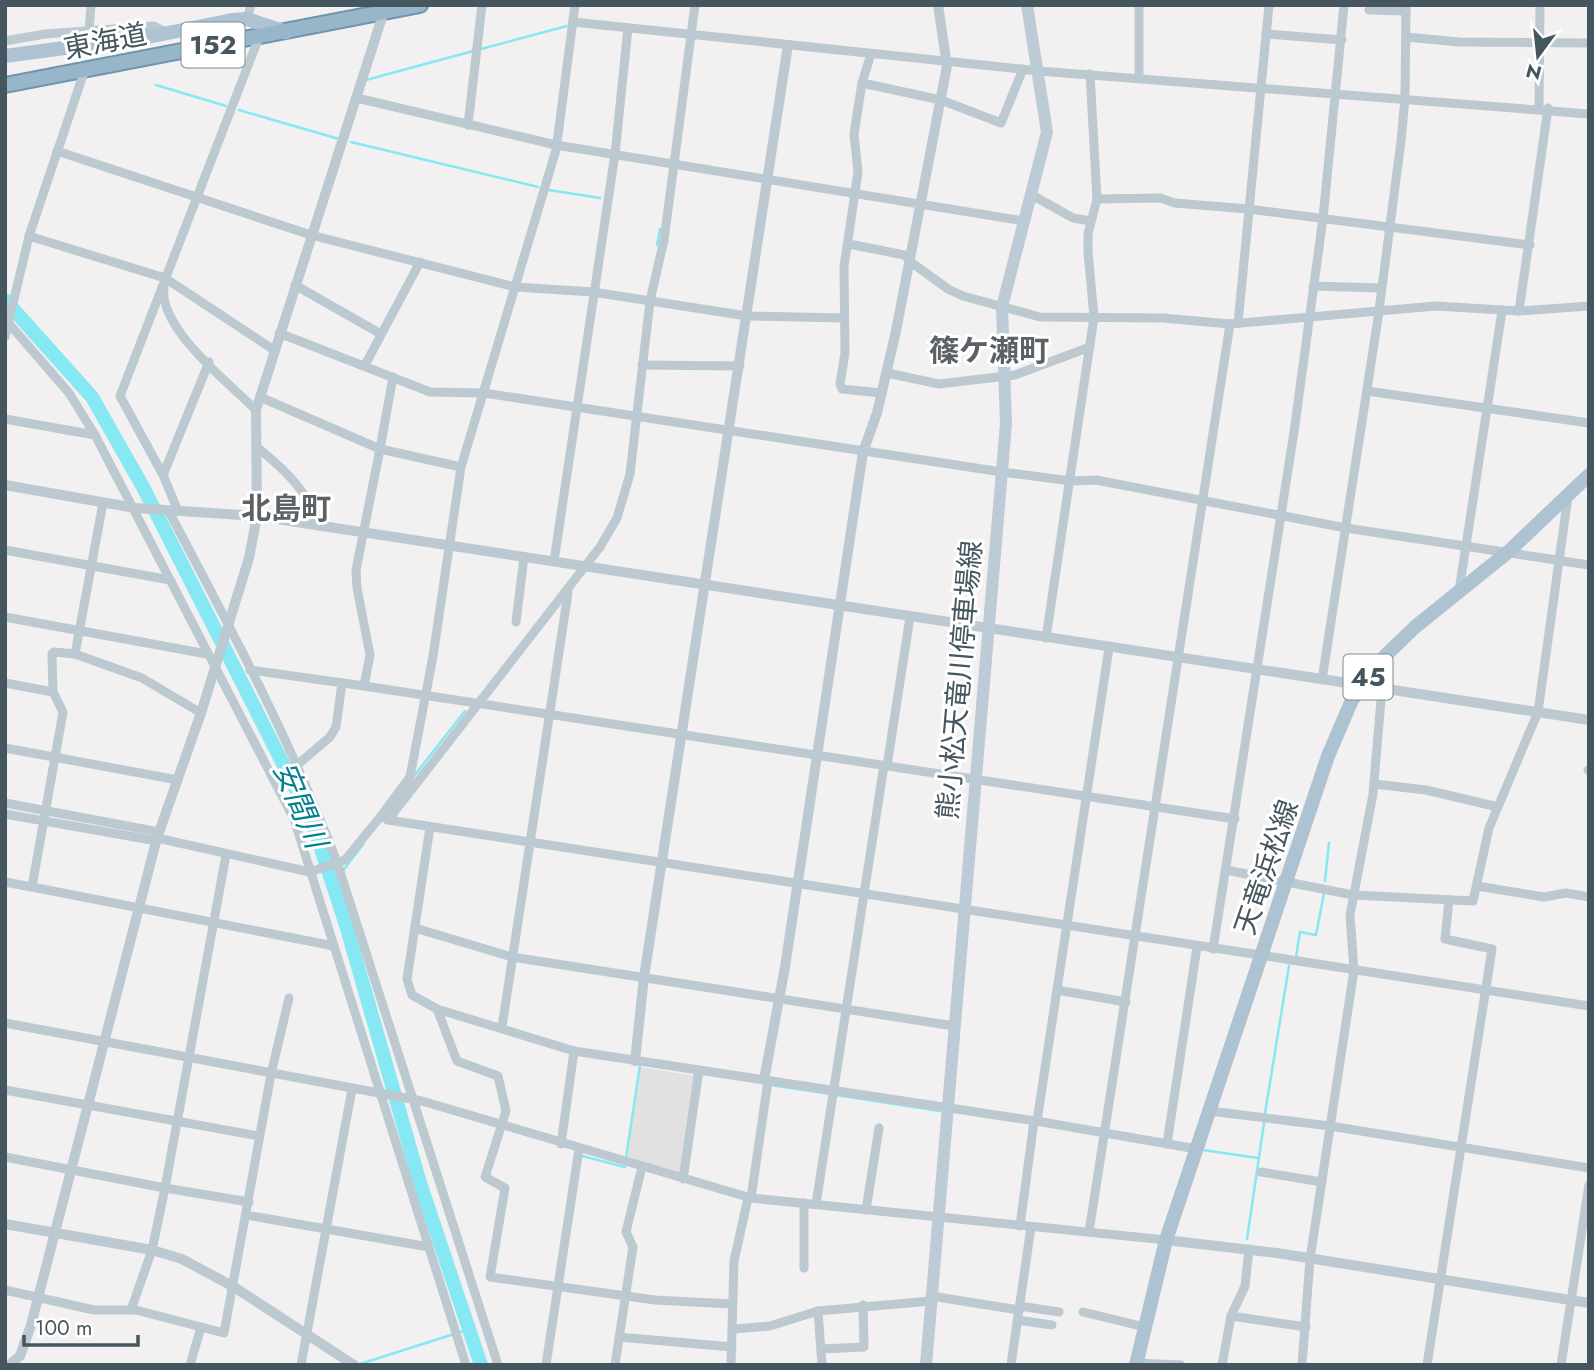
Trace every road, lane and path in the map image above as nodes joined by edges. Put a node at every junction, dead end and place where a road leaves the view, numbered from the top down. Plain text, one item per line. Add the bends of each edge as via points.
1 (91, 5) edge
2 (420, 5) edge
3 (482, 5) edge
4 (575, 5) edge
5 (695, 5) edge
6 (938, 5) edge
7 (1027, 5) edge
8 (1139, 5) edge
9 (1269, 5) edge
10 (1344, 5) edge
11 (1540, 5) edge
12 (385, 8) edge
13 (1406, 8) edge
14 (1369, 10) dead end
15 (249, 12) edge
16 (573, 22) junction
17 (628, 28) junction
18 (89, 31) junction
19 (286, 32) junction
20 (169, 33) junction
21 (691, 34) junction
22 (1266, 34) junction
23 (259, 37) junction
24 (1406, 37) junction
25 (1342, 40) junction
26 (5, 41) edge
27 (1539, 43) junction
28 (1589, 43) edge
29 (788, 45) junction
30 (871, 54) junction
31 (5, 56) edge
32 (946, 60) junction
33 (85, 69) junction
34 (1023, 69) junction
35 (1039, 71) junction
36 (1090, 75) junction
37 (1139, 78) junction
38 (862, 83) junction
39 (5, 85) edge
40 (1260, 87) junction
41 (1338, 92) junction
42 (357, 98) junction
43 (1405, 98) junction
44 (941, 100) junction
45 (1544, 108) junction
46 (1589, 114) edge
47 (468, 125) junction
48 (556, 145) junction
49 (57, 151) junction
50 (615, 154) junction
51 (674, 163) junction
52 (767, 180) junction
53 (854, 194) junction
54 (1032, 195) junction
55 (198, 197) junction
56 (1097, 200) junction
57 (919, 204) junction
58 (1248, 209) junction
59 (1323, 218) junction
60 (1024, 220) junction
61 (1091, 221) junction
62 (1389, 227) junction
63 (311, 235) junction
64 (29, 236) junction
65 (849, 244) junction
66 (1530, 245) junction
67 (909, 258) junction
68 (420, 262) junction
69 (165, 278) junction
70 (295, 285) junction
71 (515, 286) junction
72 (1313, 286) junction
73 (1381, 288) junction
74 (593, 292) junction
75 (650, 301) junction
76 (1589, 306) edge
77 (1002, 307) junction
78 (1502, 311) junction
79 (1519, 311) junction
80 (1378, 313) junction
81 (747, 316) junction
82 (1094, 317) junction
83 (843, 318) junction
84 (1308, 319) junction
85 (7, 321) edge
86 (1234, 324) junction
87 (279, 333) junction
88 (381, 334) junction
89 (5, 337) edge
90 (1090, 347) junction
91 (274, 349) junction
92 (209, 362) junction
93 (365, 365) junction
94 (642, 365) junction
95 (740, 366) junction
96 (887, 373) junction
97 (1004, 376) junction
98 (393, 377) junction
99 (1367, 391) junction
100 (484, 393) junction
101 (882, 393) junction
102 (260, 397) junction
103 (576, 408) junction
104 (1487, 408) junction
105 (256, 410) junction
106 (638, 418) junction
107 (5, 419) edge
108 (1589, 424) edge
109 (729, 431) junction
110 (95, 435) junction
111 (258, 448) junction
112 (380, 449) junction
113 (863, 452) junction
114 (461, 467) junction
115 (1002, 472) junction
116 (163, 475) junction
117 (1589, 475) edge
118 (1071, 481) junction
119 (5, 485) edge
120 (1569, 495) junction
121 (103, 503) junction
122 (1205, 503) junction
123 (135, 508) junction
124 (171, 511) junction
125 (1280, 514) junction
126 (257, 516) junction
127 (319, 526) junction
128 (1346, 528) junction
129 (362, 533) junction
130 (1467, 546) junction
131 (449, 547) junction
132 (5, 550) edge
133 (1507, 552) junction
134 (524, 557) junction
135 (1559, 560) junction
136 (554, 561) junction
137 (1589, 565) edge
138 (91, 566) junction
139 (585, 566) junction
140 (170, 580) junction
141 (704, 586) junction
142 (568, 589) junction
143 (1459, 591) junction
144 (838, 607) junction
145 (5, 617) edge
146 (910, 617) junction
147 (516, 622) dead end
148 (227, 627) junction
149 (989, 629) junction
150 (79, 631) junction
151 (1045, 638) junction
152 (1109, 648) junction
153 (75, 654) junction
154 (207, 654) junction
155 (1178, 658) junction
156 (216, 666) junction
157 (250, 670) junction
158 (1256, 670) junction
159 (1322, 680) junction
160 (5, 683) edge
161 (342, 683) junction
162 (364, 686) junction
163 (1361, 686) junction
164 (1382, 688) junction
165 (53, 692) junction
166 (425, 695) junction
167 (475, 703) junction
168 (1538, 712) junction
169 (201, 713) junction
170 (550, 715) junction
171 (1589, 720) edge
172 (682, 734) junction
173 (5, 748) edge
174 (816, 755) junction
175 (56, 757) junction
176 (296, 766) junction
177 (886, 766) junction
178 (975, 779) junction
179 (178, 780) junction
180 (1374, 784) junction
181 (1086, 795) junction
182 (5, 803) edge
183 (1154, 807) junction
184 (1498, 807) junction
185 (5, 814) edge
186 (45, 815) junction
187 (384, 818) junction
188 (1235, 819) junction
189 (430, 827) junction
190 (158, 837) junction
191 (529, 842) junction
192 (226, 855) junction
193 (663, 862) junction
194 (338, 869) junction
195 (1226, 870) junction
196 (311, 872) junction
197 (1287, 880) junction
198 (5, 882) edge
199 (796, 882) junction
200 (1477, 886) junction
201 (32, 887) junction
202 (862, 893) junction
203 (1353, 895) junction
204 (1589, 897) edge
205 (1449, 900) junction
206 (141, 906) junction
207 (964, 908) junction
208 (213, 921) junction
209 (1067, 923) junction
210 (415, 928) junction
211 (1136, 935) junction
212 (334, 946) junction
213 (1197, 947) junction
214 (1213, 949) junction
215 (1261, 956) junction
216 (512, 957) junction
217 (1354, 970) junction
218 (644, 977) junction
219 (1057, 990) junction
220 (1485, 990) junction
221 (289, 998) dead end
222 (779, 998) junction
223 (1126, 1002) junction
224 (1589, 1006) edge
225 (845, 1007) junction
226 (437, 1009) junction
227 (6, 1023) edge
228 (954, 1026) junction
229 (502, 1027) junction
230 (5, 1036) edge
231 (107, 1041) junction
232 (574, 1051) junction
233 (189, 1058) junction
234 (635, 1060) junction
235 (699, 1070) junction
236 (271, 1074) junction
237 (766, 1080) junction
238 (352, 1089) junction
239 (5, 1090) edge
240 (834, 1090) junction
241 (381, 1094) junction
242 (412, 1099) junction
243 (90, 1106) junction
244 (947, 1109) junction
245 (1210, 1111) junction
246 (177, 1121) junction
247 (1035, 1121) junction
248 (1330, 1126) junction
249 (502, 1127) junction
250 (879, 1128) dead end
251 (1104, 1132) junction
252 (259, 1136) junction
253 (561, 1143) junction
254 (1167, 1144) junction
255 (579, 1149) junction
256 (1196, 1149) junction
257 (1461, 1149) junction
258 (5, 1157) edge
259 (642, 1167) junction
260 (1589, 1168) edge
261 (73, 1171) junction
262 (1261, 1172) dead end
263 (683, 1179) junction
264 (1322, 1182) junction
265 (1589, 1185) edge
266 (165, 1188) junction
267 (749, 1198) junction
268 (249, 1202) junction
269 (804, 1203) junction
270 (816, 1204) junction
271 (866, 1210) junction
272 (246, 1215) junction
273 (937, 1218) junction
274 (5, 1224) edge
275 (1020, 1226) junction
276 (1031, 1227) junction
277 (327, 1229) junction
278 (1089, 1232) junction
279 (56, 1234) junction
280 (1166, 1240) junction
281 (429, 1247) junction
282 (1249, 1249) junction
283 (152, 1250) junction
284 (1310, 1259) junction
285 (804, 1268) dead end
286 (1441, 1280) junction
287 (557, 1286) junction
288 (234, 1287) junction
289 (5, 1290) edge
290 (625, 1296) junction
291 (39, 1297) junction
292 (931, 1299) junction
293 (1571, 1300) junction
294 (1589, 1303) edge
295 (732, 1304) junction
296 (863, 1305) junction
297 (1019, 1308) junction
298 (131, 1310) junction
299 (818, 1311) junction
300 (1059, 1312) dead end
301 (1083, 1312) dead end
302 (1231, 1316) junction
303 (1017, 1320) junction
304 (1052, 1325) dead end
305 (1306, 1326) junction
306 (201, 1327) junction
307 (1145, 1327) junction
308 (733, 1329) junction
309 (307, 1335) junction
310 (619, 1337) junction
311 (732, 1348) junction
312 (821, 1349) junction
313 (1136, 1364) edge
314 (9, 1365) edge
315 (190, 1365) edge
316 (301, 1365) edge
317 (354, 1365) edge
318 (466, 1365) edge
319 (498, 1365) edge
320 (546, 1365) edge
321 (615, 1365) edge
322 (731, 1365) edge
323 (822, 1365) edge
324 (926, 1365) edge
325 (1011, 1365) edge
326 (1181, 1365) edge
327 (1222, 1365) edge
328 (1302, 1365) edge
329 (1427, 1365) edge
330 (1561, 1365) edge

1 - 18 street
2 - 12 highway, 東海道 / 152
3 - 47 street
4 - 16 street
5 - 21 street
6 - 32 street
7 - 35 main road, 熊小松天竜川停車場線
8 - 37 street
9 - 22 street
10 - 25 street
11 - 27 street
12 - 19 highway, 東海道 / 152
12 - 42 street
13 - 14 street
13 - 24 street
15 - 19 main road
15 - 20 main road
16 - 17 street
16 - 48 street
17 - 21 street
17 - 50 street
18 - 20 street via 154,26
18 - 26 street
19 - 23 highway, 東海道 / 152
20 - 31 main road
21 - 29 street
21 - 51 street
22 - 25 street
22 - 40 street
23 - 33 highway, 東海道 / 152
23 - 55 street
24 - 27 street
24 - 43 street
25 - 41 street
27 - 28 street
27 - 45 street
29 - 30 street
29 - 52 street
30 - 32 street
30 - 38 street
32 - 34 street
32 - 44 street
33 - 39 highway, 東海道 / 152
33 - 49 street
34 - 35 street
34 - 44 street via 1001,123
35 - 36 street
35 - 54 main road, 熊小松天竜川停車場線 via 1046,132
36 - 37 street
36 - 56 street
37 - 40 street
38 - 44 street
38 - 53 street via 854,134 858,172
40 - 41 street
40 - 58 street
41 - 43 street
41 - 59 street
42 - 47 street
42 - 63 street
43 - 45 street
43 - 62 street
44 - 57 street
45 - 46 street
45 - 66 street
47 - 48 street
48 - 50 street
48 - 71 street
49 - 55 street
49 - 64 street
50 - 51 street
50 - 74 street
51 - 52 street
51 - 75 street
52 - 53 street
52 - 81 street
53 - 57 street
53 - 65 street
54 - 60 main road, 熊小松天竜川停車場線
54 - 61 street via 1073,218
55 - 63 street
55 - 69 street
56 - 58 street via 1160,198 1175,204
56 - 61 street
57 - 60 street
57 - 67 street
58 - 59 street
58 - 86 street
59 - 62 street
59 - 72 street
60 - 77 main road, 熊小松天竜川停車場線
61 - 82 street via 1088,252
62 - 66 street
62 - 73 street
63 - 68 street
63 - 70 street
64 - 69 street
64 - 85 street
65 - 67 street
65 - 83 street
66 - 79 street
67 - 77 street via 948,289
67 - 96 street
68 - 71 street
68 - 88 street
69 - 91 street
69 - 92 street via 164,301 172,321
69 - 116 street via 120,396
70 - 87 street
70 - 88 street
71 - 74 street
71 - 100 street
72 - 73 street
72 - 84 street
73 - 80 street
74 - 75 street
74 - 103 street
75 - 81 street
75 - 94 street
76 - 79 street
77 - 82 street via 1040,317
77 - 97 main road, 熊小松天竜川停車場線
78 - 79 street
78 - 80 street via 1436,306
78 - 104 street
80 - 84 street
80 - 99 street
81 - 83 street
81 - 95 street
82 - 86 street
82 - 90 street
83 - 101 street via 842,389
84 - 86 street
84 - 125 street
85 - 89 street
85 - 110 street via 69,393
86 - 122 street
87 - 91 street
87 - 93 street
88 - 93 street
90 - 97 street
90 - 118 street
91 - 102 street
92 - 105 street
92 - 116 street
93 - 98 street
94 - 95 street
94 - 106 street
95 - 109 street
96 - 97 street via 939,384
96 - 101 street
97 - 115 main road, 熊小松天竜川停車場線
98 - 100 street via 430,392
98 - 112 street
99 - 104 street
99 - 128 street
100 - 103 street
100 - 114 street
101 - 113 street
102 - 105 street
102 - 112 street
103 - 106 street
103 - 136 street
104 - 108 street
104 - 130 street
105 - 111 street
106 - 109 street
106 - 139 street via 624,501 610,532
107 - 110 street
109 - 113 street
109 - 141 street
110 - 123 street
111 - 126 street
111 - 127 street via 300,486
112 - 114 street
112 - 129 street
113 - 115 street
113 - 144 street
114 - 131 street
115 - 118 street
115 - 149 main road, 熊小松天竜川停車場線
116 - 124 street
117 - 120 main road, 天竜浜松線 / 45
118 - 122 street via 1096,480
118 - 151 street
119 - 121 street
120 - 133 main road, 天竜浜松線 / 45
120 - 135 street
121 - 123 street
121 - 138 street
122 - 125 street
122 - 155 street
123 - 124 street
123 - 140 street
124 - 126 street
124 - 148 street
125 - 128 street
125 - 158 street
126 - 127 street
126 - 148 street
127 - 129 street
128 - 130 street
128 - 159 street
129 - 131 street
129 - 162 street via 356,588 370,655
130 - 133 street
130 - 143 street
131 - 134 street
131 - 166 street
132 - 138 street
133 - 135 street
133 - 143 main road, 天竜浜松線 / 45
134 - 136 street
134 - 147 street
135 - 137 street
135 - 168 street
136 - 139 street
138 - 140 street
138 - 150 street
139 - 141 street
139 - 142 street
140 - 154 street
141 - 144 street
141 - 172 street
142 - 167 street
142 - 170 street
143 - 163 main road, 天竜浜松線 / 45 via 1415,627
144 - 146 street
144 - 174 street
145 - 150 street
146 - 149 street
146 - 177 street
148 - 156 street
148 - 157 street
149 - 151 street
149 - 178 main road, 熊小松天竜川停車場線
150 - 153 street
150 - 154 street
151 - 152 street
152 - 155 street
152 - 181 street
153 - 165 street via 52,654
153 - 169 street via 142,678
154 - 156 street
155 - 158 street
155 - 183 street
156 - 169 street
156 - 196 street via 294,818
157 - 161 street
157 - 176 street
158 - 159 street
158 - 188 street
159 - 163 street
160 - 165 street
161 - 162 street
161 - 176 street via 336,727
162 - 166 street
163 - 164 street
163 - 197 main road, 天竜浜松線 / 45 via 1328,756
164 - 168 street
164 - 180 street
165 - 175 street via 63,712
166 - 167 street
166 - 187 street via 410,777
167 - 170 street
167 - 187 street
168 - 171 street
168 - 184 street
169 - 179 street
170 - 172 street
170 - 191 street
172 - 174 street
172 - 193 street
173 - 175 street
174 - 177 street
174 - 199 street
175 - 179 street
175 - 186 street
176 - 194 street
177 - 178 street
177 - 202 street
178 - 181 street
178 - 207 main road, 熊小松天竜川停車場線
179 - 190 street
180 - 184 street via 1426,790
180 - 203 street
181 - 183 street
181 - 209 street
182 - 186 street
183 - 188 street
183 - 211 street
184 - 200 street
185 - 186 street
186 - 190 street
186 - 201 street
187 - 189 street
187 - 194 street
188 - 195 street
189 - 191 street
189 - 210 street
190 - 192 street
190 - 206 street
191 - 193 street
191 - 216 street
192 - 196 street
192 - 208 street
193 - 199 street
193 - 218 street
194 - 196 street
194 - 242 street
195 - 197 street
195 - 214 street
196 - 212 street
197 - 203 street
197 - 215 main road, 天竜浜松線 / 45
198 - 201 street
199 - 202 street
199 - 222 street
200 - 204 street via 1544,897
200 - 205 street via 1473,901
201 - 206 street
202 - 207 street
202 - 225 street
203 - 205 street
203 - 217 street
205 - 220 street via 1445,939 1492,949
206 - 208 street
206 - 231 street
207 - 209 street
207 - 228 main road, 熊小松天竜川停車場線
208 - 212 street
208 - 233 street
209 - 211 street
209 - 219 street
210 - 216 street
210 - 226 street via 408,988
211 - 213 street
211 - 223 street
212 - 241 street
213 - 214 street
213 - 254 street
214 - 215 street
215 - 217 street
215 - 245 main road, 天竜浜松線 / 45
216 - 218 street
216 - 229 street
217 - 220 street
217 - 248 street
218 - 222 street
218 - 234 street
219 - 223 street
219 - 247 street
220 - 224 street
220 - 257 street
221 - 236 street
222 - 225 street
222 - 237 street
223 - 251 street
225 - 228 street
225 - 240 street
226 - 229 street
226 - 249 street via 457,1060 498,1076 506,1111
227 - 230 street
227 - 231 street
228 - 244 main road, 熊小松天竜川停車場線
229 - 232 street
231 - 233 street
231 - 243 street
232 - 234 street
232 - 253 street
233 - 236 street
233 - 246 street
234 - 235 street
235 - 237 street
235 - 263 street
236 - 238 street
236 - 252 street
237 - 240 street
237 - 267 street
238 - 241 street
238 - 277 street
239 - 243 street
240 - 244 street
240 - 270 street
241 - 242 street
241 - 281 street
242 - 249 street
242 - 319 street
243 - 246 street
243 - 261 street
244 - 247 street
244 - 273 main road, 熊小松天竜川停車場線
245 - 248 street
245 - 256 main road, 天竜浜松線 / 45
246 - 252 street
246 - 266 street
247 - 251 street
247 - 275 street
248 - 257 street
248 - 264 street
249 - 253 street
249 - 287 street via 485,1177 505,1188 490,1277
250 - 271 street
251 - 254 street
251 - 278 street
252 - 268 street
253 - 255 street
254 - 256 street
255 - 259 street
255 - 287 street
256 - 280 main road, 天竜浜松線 / 45
257 - 260 street
257 - 286 street
258 - 261 street
259 - 263 street
259 - 290 street via 626,1232 633,1247
261 - 266 street
261 - 279 street
262 - 264 street
263 - 267 street
264 - 284 street
265 - 293 street
266 - 268 street
266 - 283 street
267 - 269 street
267 - 295 street via 734,1261
268 - 272 street
269 - 270 street
269 - 285 street
270 - 271 street
271 - 273 street
272 - 277 street
272 - 288 street
273 - 275 street
273 - 292 main road, 熊小松天竜川停車場線
274 - 279 street
275 - 276 street
276 - 278 street
276 - 297 street
277 - 281 street
277 - 309 street
278 - 280 street
279 - 283 street
279 - 291 street
280 - 282 street
280 - 307 main road, 天竜浜松線 / 45
281 - 318 street
282 - 284 street
282 - 302 street via 1245,1286
283 - 288 street via 182,1259
283 - 298 street
284 - 286 street
284 - 305 street
286 - 293 street
286 - 329 street
287 - 290 street
287 - 320 street
288 - 306 street via 224,1333
288 - 309 street
289 - 291 street
290 - 295 street
290 - 310 street
291 - 298 street via 94,1310
291 - 314 street via 20,1356
292 - 296 street
292 - 297 street
292 - 324 main road, 熊小松天竜川停車場線
293 - 294 street
293 - 330 street
295 - 308 street
296 - 299 street
296 - 312 street via 864,1347
297 - 300 street
297 - 303 street
298 - 306 street
299 - 308 street via 770,1326
299 - 312 street
301 - 307 street
302 - 305 street
302 - 327 street
303 - 304 street
303 - 325 street
305 - 328 street
306 - 315 street
307 - 313 main road, 天竜浜松線 / 45
308 - 311 street
309 - 316 street
309 - 317 street
310 - 311 street
310 - 321 street
311 - 322 street
312 - 323 street
313 - 326 street

